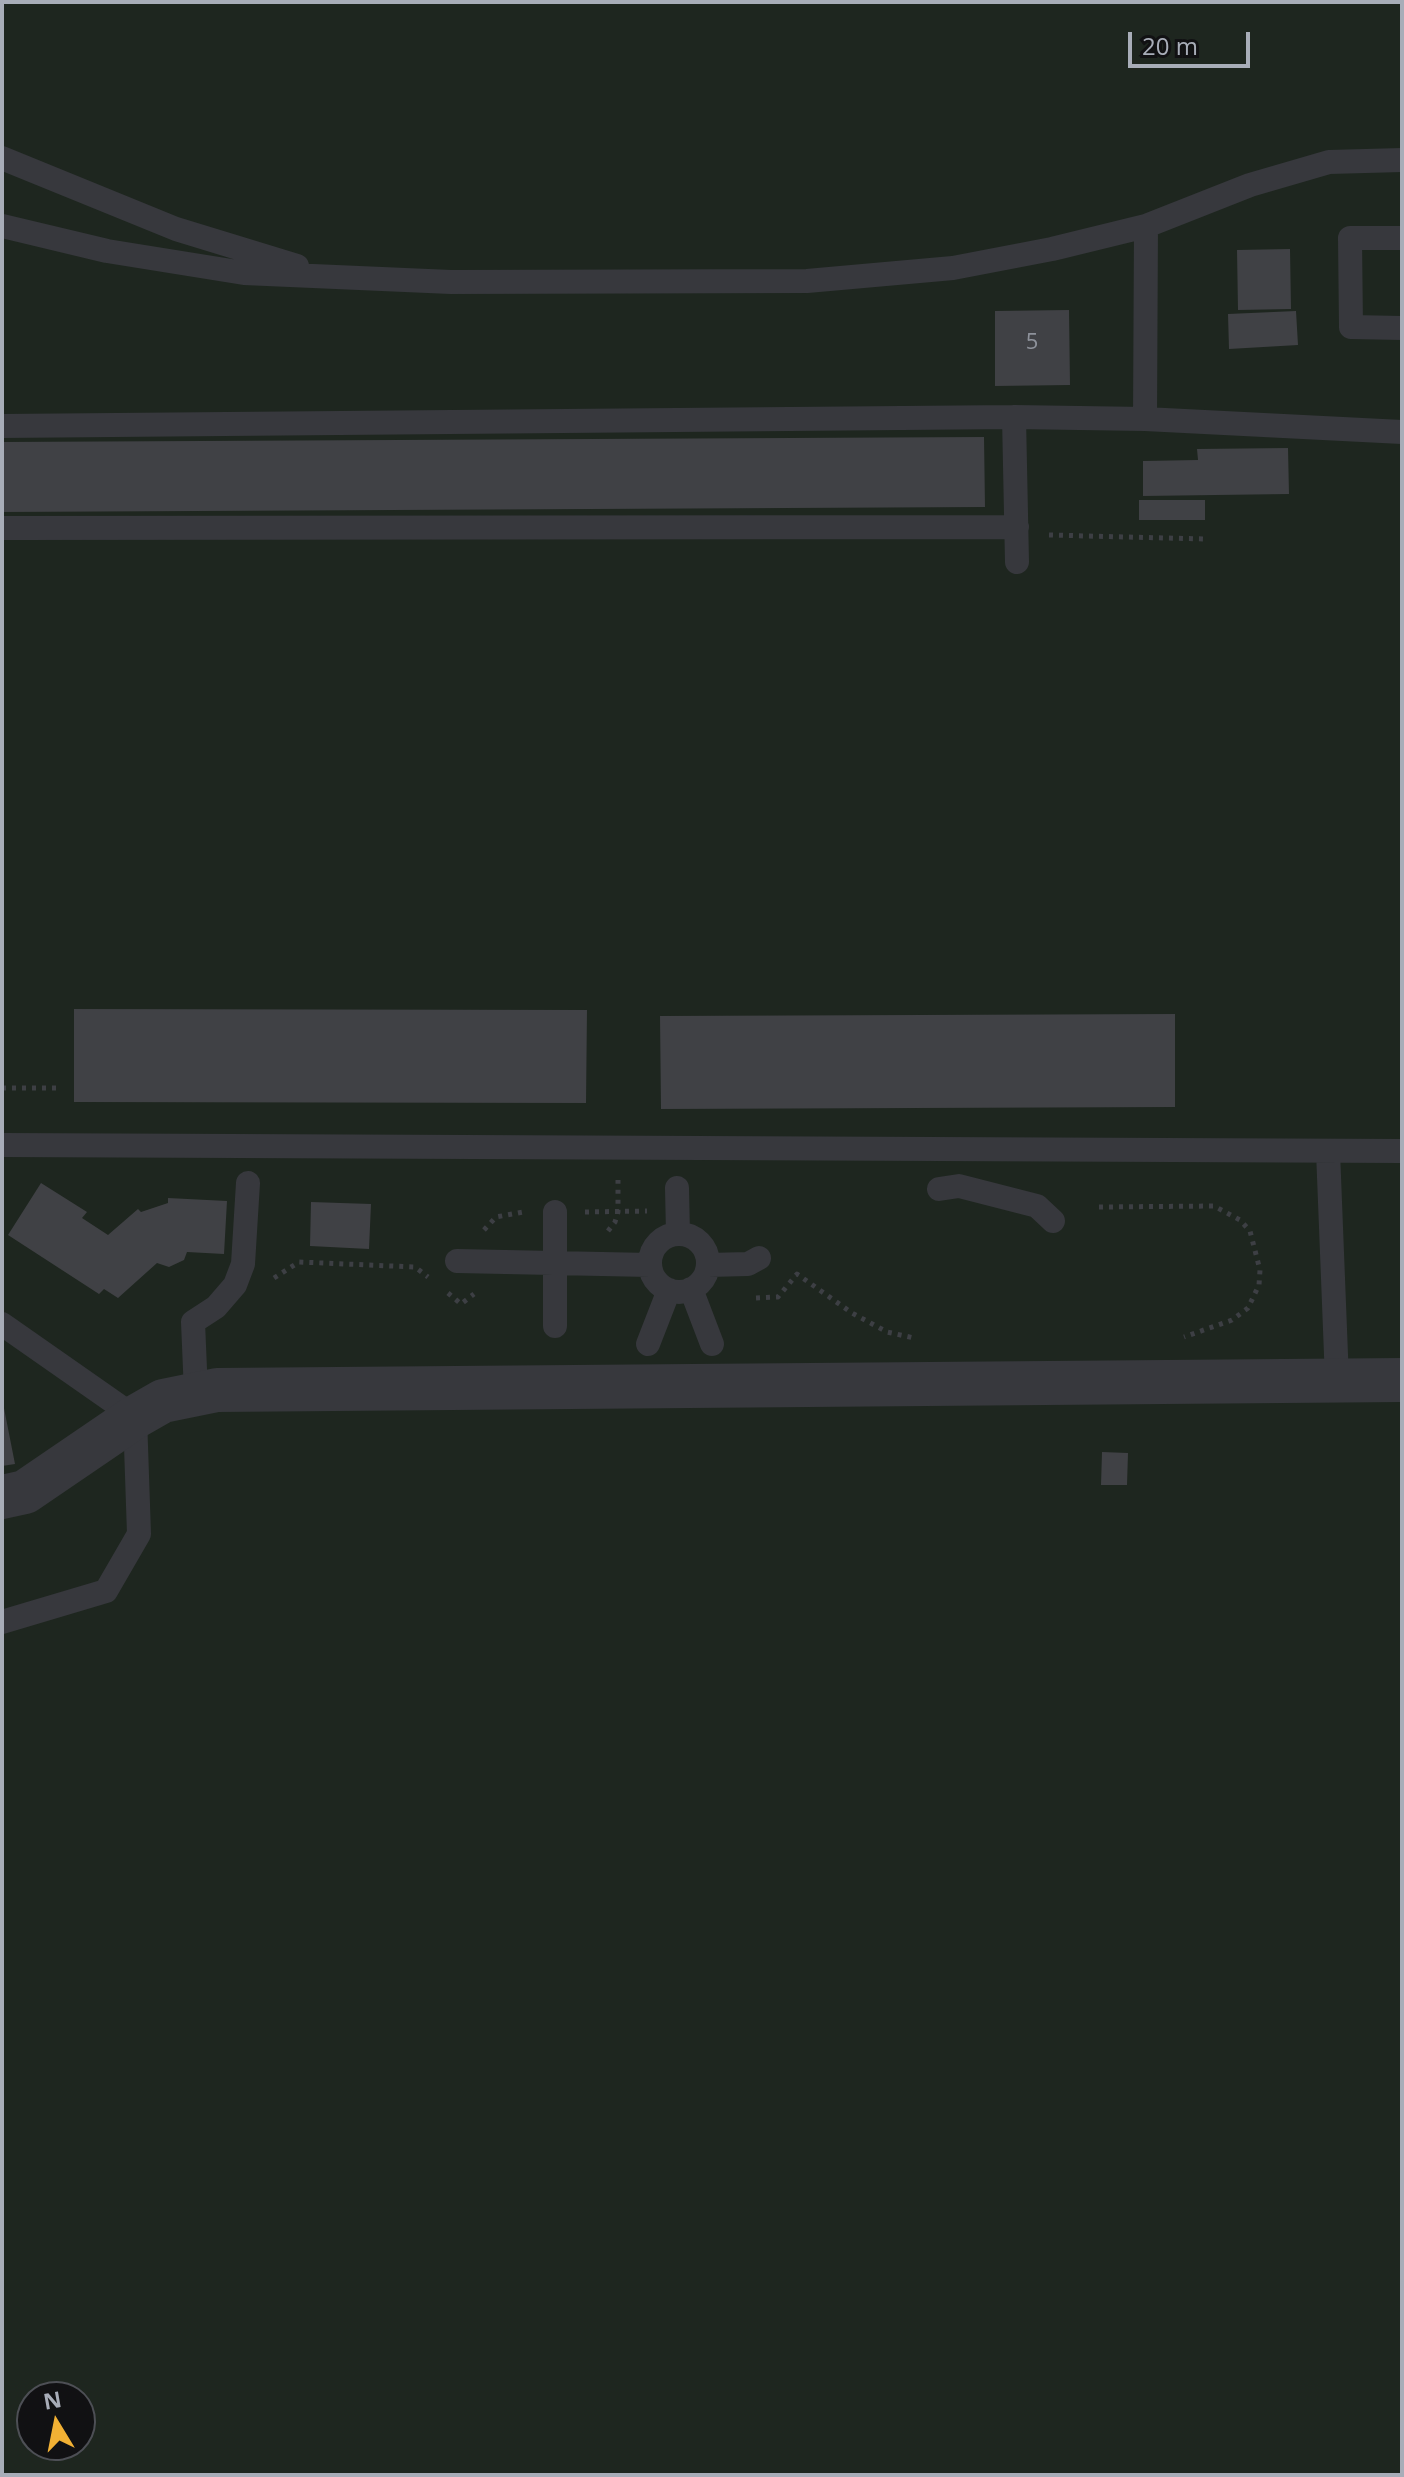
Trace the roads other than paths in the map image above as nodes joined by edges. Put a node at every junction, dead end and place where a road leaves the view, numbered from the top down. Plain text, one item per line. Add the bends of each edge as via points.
1 (2, 158) edge
2 (1402, 160) edge
3 (2, 226) edge
4 (1146, 226) junction
5 (1402, 238) edge
6 (330, 276) junction
7 (1402, 328) edge
8 (1014, 417) junction
9 (1145, 419) junction
10 (2, 426) edge
11 (1402, 432) edge
12 (2, 528) edge
13 (1017, 531) junction
14 (1017, 562) dead end
15 (2, 1145) edge
16 (1328, 1151) junction
17 (1402, 1151) edge
18 (248, 1183) dead end
19 (677, 1188) dead end
20 (939, 1189) dead end
21 (555, 1212) dead end
22 (1053, 1221) dead end
23 (678, 1234) junction
24 (759, 1258) dead end
25 (457, 1261) dead end
26 (555, 1264) junction
27 (650, 1265) junction
28 (708, 1265) junction
29 (680, 1290) junction
30 (2, 1324) edge
31 (555, 1326) dead end
32 (648, 1344) dead end
33 (712, 1344) dead end
34 (1337, 1380) junction
35 (1402, 1380) edge
36 (196, 1393) junction
37 (135, 1417) junction
38 (2, 1497) edge
39 (2, 1622) edge

1 - 6 lane via 176,229
2 - 4 lane via 1329,162 1250,185
3 - 6 lane via 107,251 244,273
4 - 6 lane via 953,268 807,281 451,282
4 - 9 lane
5 - 7 lane via 1350,238 1351,327
8 - 9 lane
8 - 10 lane
8 - 13 lane
9 - 11 lane
12 - 13 lane
13 - 14 lane
15 - 16 lane
16 - 17 lane
16 - 34 lane
18 - 36 lane via 243,1264 235,1285 193,1322
19 - 23 lane
20 - 22 lane via 959,1186 1037,1206
21 - 26 lane
23 - 27 lane via 658,1243
23 - 28 lane via 701,1243
24 - 28 lane via 748,1264
25 - 26 lane
26 - 27 lane
26 - 31 lane
27 - 29 lane via 654,1279
28 - 29 lane via 703,1279
29 - 32 lane
29 - 33 lane
30 - 37 lane
34 - 35 street
34 - 36 street
36 - 37 street via 163,1401
37 - 38 street via 25,1492
37 - 39 lane via 139,1534 106,1591

